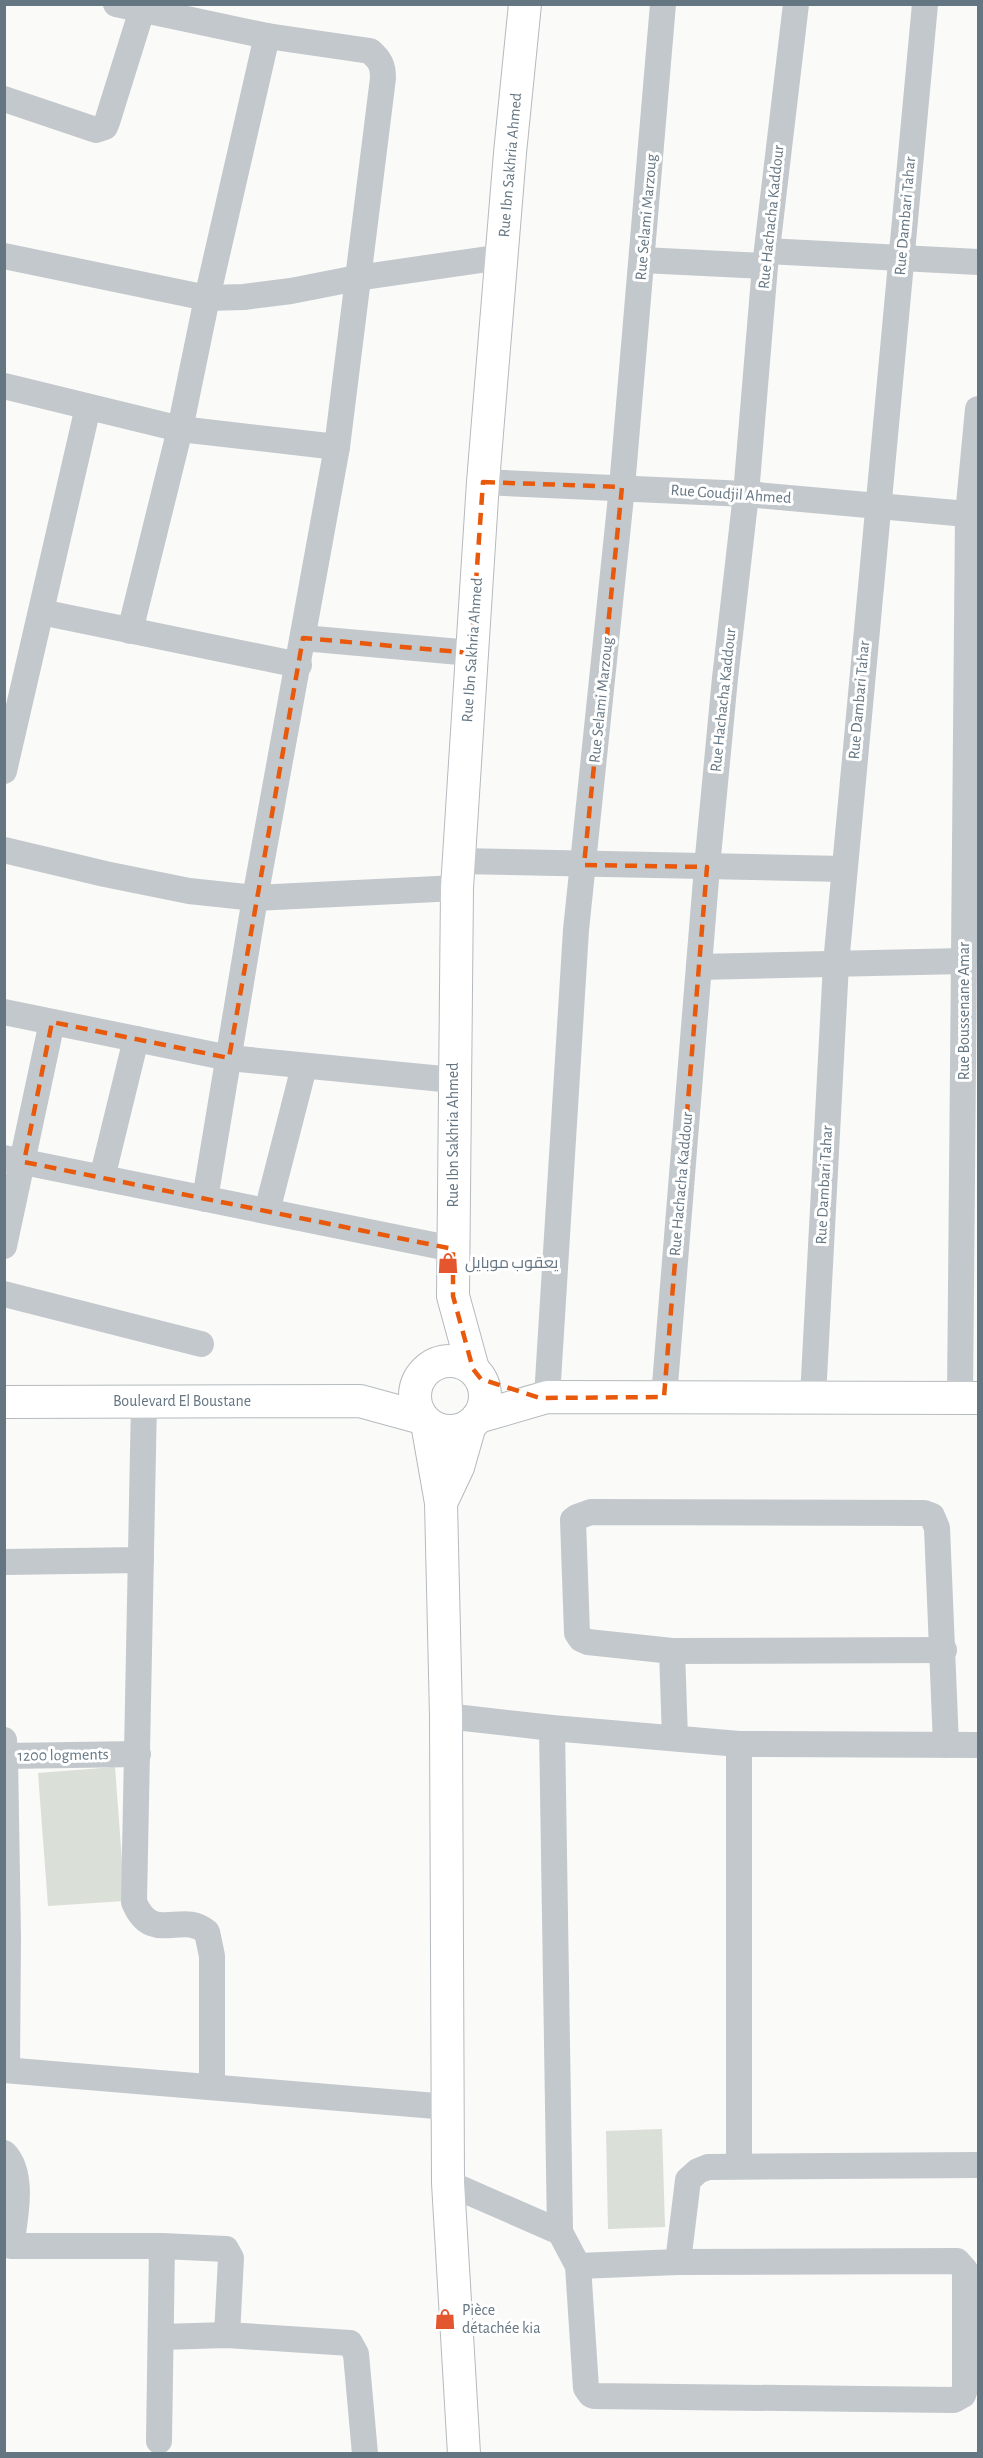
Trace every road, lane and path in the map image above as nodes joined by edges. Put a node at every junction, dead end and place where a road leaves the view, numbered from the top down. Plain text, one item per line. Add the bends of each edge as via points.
1 (525, 4) edge
2 (663, 4) edge
3 (796, 4) edge
4 (925, 4) edge
5 (126, 6) edge
6 (267, 36) junction
7 (4, 99) edge
8 (4, 256) edge
9 (502, 256) junction
10 (766, 259) junction
11 (900, 259) junction
12 (642, 260) junction
13 (978, 262) edge
14 (357, 278) junction
15 (207, 298) junction
16 (4, 386) edge
17 (88, 407) junction
18 (978, 409) edge
19 (180, 429) junction
20 (337, 447) junction
21 (483, 482) junction
22 (622, 488) junction
23 (746, 494) junction
24 (878, 507) junction
25 (973, 515) edge
26 (40, 612) junction
27 (130, 631) junction
28 (303, 638) junction
29 (471, 653) junction
30 (298, 665) junction
31 (4, 771) edge
32 (4, 850) edge
33 (584, 865) junction
34 (707, 867) junction
35 (844, 869) junction
36 (458, 875) junction
37 (255, 898) junction
38 (964, 961) junction
39 (836, 964) junction
40 (699, 968) junction
41 (4, 1012) edge
42 (52, 1022) junction
43 (136, 1039) junction
44 (229, 1058) junction
45 (304, 1067) junction
46 (453, 1080) junction
47 (14, 1160) edge
48 (102, 1178) junction
49 (206, 1199) junction
50 (267, 1211) junction
51 (4, 1245) edge
52 (453, 1248) junction
53 (4, 1294) edge
54 (453, 1296) junction
55 (201, 1344) dead end
56 (427, 1370) junction
57 (477, 1374) junction
58 (664, 1397) junction
59 (544, 1398) junction
60 (813, 1398) junction
61 (969, 1398) edge
62 (144, 1401) junction
63 (360, 1401) junction
64 (4, 1402) edge
65 (424, 1420) junction
66 (474, 1421) junction
67 (441, 1503) junction
68 (141, 1560) junction
69 (4, 1562) edge
70 (944, 1650) junction
71 (672, 1651) junction
72 (446, 1716) junction
73 (552, 1728) junction
74 (675, 1738) junction
75 (4, 1740) edge
76 (739, 1744) junction
77 (946, 1745) junction
78 (978, 1745) edge
79 (138, 1754) junction
80 (5, 1756) edge
81 (6, 1937) edge
82 (6, 2070) edge
83 (212, 2087) junction
84 (447, 2106) junction
85 (4, 2153) edge
86 (978, 2165) edge
87 (739, 2166) junction
88 (448, 2183) junction
89 (560, 2232) junction
90 (162, 2246) junction
91 (8, 2247) edge
92 (678, 2262) junction
93 (578, 2266) junction
94 (227, 2335) junction
95 (161, 2337) junction
96 (159, 2441) dead end
97 (365, 2454) edge
98 (464, 2454) edge

1 - 9 main road, Rue Ibn Sakhria Ahmed
2 - 12 street, Rue Selami Marzoug
3 - 10 street, Rue Hachacha Kaddour
4 - 11 street, Rue Dambari Tahar
5 - 6 street
5 - 7 street via 105,127 96,130
6 - 14 street via 370,51 383,67
6 - 15 street
8 - 15 street
9 - 14 street
9 - 21 main road, Rue Ibn Sakhria Ahmed
10 - 11 street
10 - 12 street
10 - 23 street, Rue Hachacha Kaddour
11 - 13 street
11 - 24 street, Rue Dambari Tahar
12 - 22 street, Rue Selami Marzoug
14 - 15 street via 291,291
14 - 20 street
15 - 19 street
16 - 17 street
17 - 19 street
17 - 26 street
18 - 25 street, Rue Boussenane Amar
19 - 20 street
19 - 27 street
20 - 28 street
21 - 22 street, Rue Goudjil Ahmed
21 - 29 main road, Rue Ibn Sakhria Ahmed
22 - 23 street, Rue Goudjil Ahmed
22 - 33 street, Rue Selami Marzoug
23 - 24 street, Rue Goudjil Ahmed
23 - 34 street, Rue Hachacha Kaddour
24 - 25 street, Rue Goudjil Ahmed
24 - 35 street, Rue Dambari Tahar
25 - 38 street, Rue Boussenane Amar
26 - 27 street
26 - 31 street
27 - 30 street
28 - 29 street
28 - 30 street
29 - 36 main road, Rue Ibn Sakhria Ahmed
30 - 37 street
32 - 37 street via 189,891
33 - 34 street
33 - 36 street
33 - 59 street, Rue Selami Marzoug via 570,999
34 - 35 street
34 - 40 street, Rue Hachacha Kaddour
35 - 39 street, Rue Dambari Tahar
36 - 37 street
36 - 46 main road, Rue Ibn Sakhria Ahmed
37 - 44 street
38 - 39 street
38 - 61 street, Rue Boussenane Amar
39 - 40 street
39 - 60 street, Rue Dambari Tahar
40 - 58 street, Rue Hachacha Kaddour
41 - 42 street
42 - 43 street
42 - 47 street
43 - 44 street
43 - 48 street
44 - 45 street
44 - 49 street
45 - 46 street
45 - 50 street
46 - 52 main road, Rue Ibn Sakhria Ahmed
47 - 48 street
47 - 51 street
48 - 49 street
49 - 50 street
50 - 52 street
52 - 54 main road, Rue Ibn Sakhria Ahmed
53 - 55 street
54 - 56 main road
54 - 57 main road
56 - 57 main road via 443,1361 455,1361
56 - 63 main road
56 - 65 main road via 416,1385 415,1402
57 - 59 main road
57 - 66 main road via 485,1390 485,1402
58 - 59 main road
58 - 60 main road
59 - 66 main road
60 - 61 main road
62 - 63 main road, Boulevard El Boustane
62 - 64 main road, Boulevard El Boustane
62 - 68 street
63 - 65 main road
65 - 66 main road via 446,1431 458,1430
65 - 67 main road
66 - 67 main road
67 - 72 main road
68 - 69 street
68 - 79 street
70 - 71 street
70 - 71 street via 937,1528 928,1514 591,1512 577,1516 573,1520 579,1636 588,1642
70 - 77 street
71 - 74 street
72 - 73 street
72 - 84 main road
73 - 74 street
73 - 89 street
74 - 76 street
75 - 80 street, 1200 logments
76 - 77 street
76 - 87 street
77 - 78 street
79 - 80 street, 1200 logments
79 - 83 street via 134,1902 144,1920 156,1925 196,1925 207,1932 212,1956
80 - 81 street
81 - 82 street
82 - 83 street
83 - 84 street
84 - 88 main road
85 - 91 street via 17,2175
86 - 87 street
87 - 92 street via 708,2167 688,2180
88 - 89 street
88 - 98 main road
89 - 93 street
90 - 91 street
90 - 94 street via 220,2247 230,2253
90 - 95 street
92 - 93 street
92 - 93 street via 957,2261 965,2273 963,2395 954,2400 591,2395 586,2388
94 - 95 street
94 - 97 street via 352,2345
95 - 96 street

